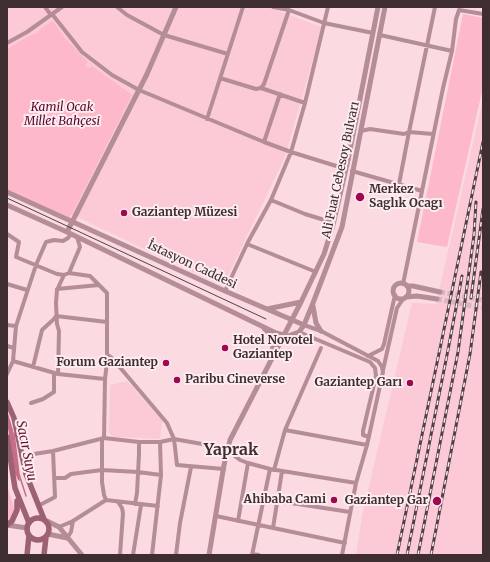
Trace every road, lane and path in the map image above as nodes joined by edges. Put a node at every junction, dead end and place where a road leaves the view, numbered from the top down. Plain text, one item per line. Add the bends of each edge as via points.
1 (45, 7) edge
2 (62, 7) edge
3 (117, 7) edge
4 (176, 7) edge
5 (243, 7) edge
6 (273, 7) edge
7 (328, 7) edge
8 (378, 7) edge
9 (385, 7) edge
10 (435, 7) edge
11 (460, 9) edge
12 (289, 10) junction
13 (483, 14) edge
14 (51, 15) junction
15 (324, 23) junction
16 (372, 33) junction
17 (164, 35) junction
18 (380, 35) junction
19 (7, 43) edge
20 (428, 45) junction
21 (452, 52) junction
22 (228, 54) junction
23 (220, 78) junction
24 (261, 88) junction
25 (139, 90) junction
26 (280, 94) junction
27 (305, 103) junction
28 (207, 119) junction
29 (361, 131) junction
30 (409, 132) junction
31 (433, 134) junction
32 (264, 142) junction
33 (291, 152) junction
34 (346, 169) junction
35 (352, 171) junction
36 (399, 184) junction
37 (422, 191) junction
38 (7, 192) edge
39 (270, 200) junction
40 (7, 205) edge
41 (72, 221) junction
42 (334, 223) junction
43 (69, 233) junction
44 (7, 234) edge
45 (78, 237) junction
46 (247, 244) junction
47 (36, 266) junction
48 (316, 272) junction
49 (69, 273) junction
50 (64, 275) junction
51 (7, 284) edge
52 (99, 285) junction
53 (405, 285) junction
54 (58, 288) junction
55 (27, 290) junction
56 (225, 291) junction
57 (440, 292) tunnel mouth
58 (395, 295) junction
59 (405, 298) junction
60 (437, 299) tunnel mouth
61 (301, 302) junction
62 (313, 303) junction
63 (266, 309) junction
64 (56, 316) junction
65 (293, 320) junction
66 (107, 322) junction
67 (304, 324) junction
68 (7, 325) edge
69 (16, 326) junction
70 (262, 326) junction
71 (299, 332) junction
72 (321, 332) junction
73 (285, 336) junction
74 (7, 346) edge
75 (14, 348) junction
76 (321, 348) dead end
77 (108, 355) junction
78 (368, 356) junction
79 (13, 361) junction
80 (270, 362) junction
81 (33, 367) junction
82 (382, 372) junction
83 (7, 374) edge
84 (56, 374) junction
85 (106, 379) junction
86 (7, 402) edge
87 (31, 403) dead end
88 (285, 430) junction
89 (7, 437) edge
90 (369, 437) junction
91 (174, 438) junction
92 (103, 439) junction
93 (139, 442) junction
94 (160, 442) junction
95 (367, 445) junction
96 (227, 450) junction
97 (53, 451) junction
98 (22, 456) junction
99 (248, 463) junction
100 (191, 467) junction
101 (224, 469) junction
102 (272, 469) junction
103 (102, 470) junction
104 (282, 471) junction
105 (138, 472) junction
106 (161, 475) junction
107 (54, 478) junction
108 (356, 483) junction
109 (18, 498) junction
110 (264, 499) junction
111 (106, 500) junction
112 (277, 500) junction
113 (118, 502) junction
114 (135, 504) junction
115 (141, 505) junction
116 (38, 506) junction
117 (158, 506) junction
118 (350, 512) junction
119 (216, 516) junction
120 (46, 520) junction
121 (73, 520) junction
122 (238, 521) junction
123 (7, 525) edge
124 (28, 525) junction
125 (259, 525) junction
126 (59, 527) junction
127 (272, 528) junction
128 (29, 535) junction
129 (47, 535) junction
130 (67, 538) junction
131 (345, 543) junction
132 (252, 554) edge
133 (27, 555) edge
134 (44, 555) edge
135 (82, 555) edge
136 (120, 555) edge
137 (133, 555) edge
138 (152, 555) edge
139 (176, 555) edge
140 (209, 555) edge
141 (259, 555) edge
142 (342, 555) edge

1 - 14 street
2 - 14 street
3 - 17 street
4 - 17 street
5 - 22 street
6 - 12 street
7 - 15 street
8 - 16 street
9 - 18 street, Ali Fuat Cebesoy Bulvarı
10 - 20 street
11 - 13 street
11 - 21 street via 456,19
12 - 15 street
12 - 24 street
14 - 19 street
14 - 25 street via 82,52 112,75
15 - 16 street
15 - 27 street
16 - 34 street
17 - 22 street
17 - 25 street
18 - 20 street
18 - 29 street, Ali Fuat Cebesoy Bulvarı
20 - 21 street
20 - 30 street
21 - 31 street
22 - 23 street
23 - 24 street via 256,89
23 - 28 street
24 - 26 street
25 - 28 street
25 - 41 street
26 - 27 street
26 - 32 street
27 - 33 street
28 - 32 street
29 - 30 street via 370,129 404,134
29 - 35 street, Ali Fuat Cebesoy Bulvarı
30 - 31 street
30 - 36 street
31 - 37 street
32 - 33 street
33 - 34 street
33 - 39 street
34 - 42 street
35 - 36 street
35 - 62 street, Ali Fuat Cebesoy Bulvarı via 342,227
36 - 37 street
37 - 53 street
38 - 41 street, İstasyon Caddesi
39 - 42 street
39 - 46 street
40 - 43 street, İstasyon Caddesi
41 - 43 street
41 - 56 street, İstasyon Caddesi
42 - 48 street
43 - 45 street, İstasyon Caddesi
43 - 47 street via 68,238 63,241 46,242
44 - 47 street via 19,242 16,257
45 - 49 street via 80,247
45 - 70 street, İstasyon Caddesi
46 - 48 street
46 - 56 street
47 - 50 street
47 - 55 street
48 - 61 street
49 - 50 street
49 - 52 street via 90,276
50 - 54 street
51 - 55 street
52 - 54 street
52 - 66 street via 107,293
53 - 57 street
53 - 58 street via 398,284 395,287
53 - 59 street via 409,291
54 - 64 street
55 - 69 street
56 - 63 street, İstasyon Caddesi
58 - 59 street via 398,298
58 - 78 street via 382,349
59 - 60 street via 417,296
59 - 82 street via 400,302 396,313
61 - 63 street
61 - 65 street
62 - 67 street, Ali Fuat Cebesoy Bulvarı
62 - 72 street via 314,316
63 - 65 street, İstasyon Caddesi
64 - 66 street
64 - 81 street via 42,330
64 - 84 street via 59,331
65 - 67 street, İstasyon Caddesi
65 - 73 street
66 - 77 street
67 - 71 street, Ali Fuat Cebesoy Bulvarı
67 - 72 street, İstasyon Caddesi
68 - 69 street
69 - 75 street
70 - 73 street, İstasyon Caddesi
70 - 80 street via 268,332 273,345
71 - 73 street
71 - 90 street via 370,362 375,368 376,376 363,431 363,435
72 - 78 street, İstasyon Caddesi
73 - 80 street
74 - 75 street
75 - 79 street
76 - 88 street
77 - 85 street
77 - 91 street via 167,423
78 - 82 street, İstasyon Caddesi via 378,361
79 - 81 street
79 - 83 street
80 - 96 street
81 - 84 street
82 - 90 street
84 - 85 street
84 - 87 street via 54,392
85 - 92 street
86 - 98 main road via 14,418
88 - 95 street
88 - 102 street
89 - 109 main road via 12,478
90 - 95 street
91 - 94 street
91 - 96 street
91 - 100 street via 177,465
92 - 93 street
92 - 97 street
92 - 103 street
93 - 94 street
93 - 105 street
94 - 106 street
95 - 108 street
96 - 99 street
96 - 101 street
97 - 98 street
97 - 107 street
98 - 116 main road
99 - 102 street
99 - 122 street
100 - 101 street
100 - 139 street
101 - 119 street
102 - 104 street
102 - 110 street
103 - 105 street
103 - 107 street
103 - 111 street
104 - 108 street
104 - 112 street
105 - 106 street
105 - 114 street
106 - 117 street
107 - 116 street via 55,497
108 - 118 street
109 - 123 main road via 17,510
109 - 124 main road
110 - 112 street
110 - 125 street
111 - 113 street
111 - 121 street
112 - 118 street
112 - 127 street
113 - 114 street
113 - 136 street via 123,513
114 - 115 street
115 - 117 street
115 - 137 street
116 - 120 main road
117 - 138 street
118 - 131 street
119 - 122 street
119 - 140 street
120 - 124 main road via 34,518
120 - 126 street
120 - 129 main road via 49,527
121 - 126 street
121 - 130 street
122 - 125 street
123 - 124 street
124 - 128 main road
125 - 127 street
125 - 132 street
126 - 130 street
127 - 131 street
128 - 129 main road via 37,540 44,539
128 - 133 main road
129 - 130 street
129 - 134 main road
130 - 135 street
131 - 142 street
132 - 141 street

